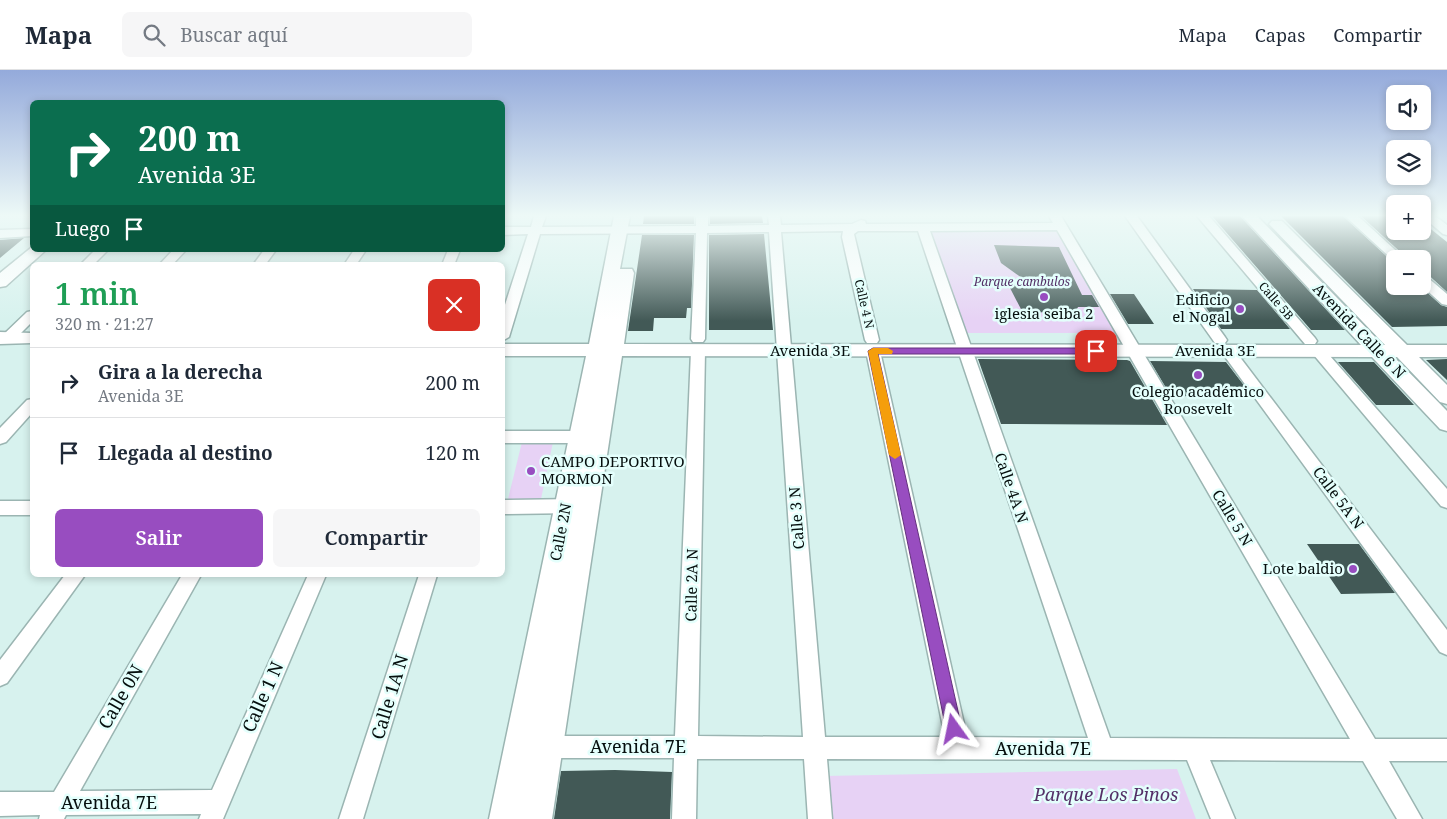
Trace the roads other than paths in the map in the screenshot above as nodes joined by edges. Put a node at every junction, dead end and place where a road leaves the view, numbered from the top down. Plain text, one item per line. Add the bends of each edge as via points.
1 (24, 251) edge
2 (529, 251) edge
3 (622, 251) edge
4 (701, 251) edge
5 (777, 251) edge
6 (851, 251) edge
7 (930, 251) edge
8 (1075, 251) edge
9 (1155, 251) edge
10 (1233, 251) edge
11 (1286, 251) edge
12 (1300, 251) edge
13 (36, 252) edge
14 (100, 252) edge
15 (178, 252) edge
16 (89, 262) edge
17 (168, 262) edge
18 (0, 271) edge
19 (0, 282) edge
20 (1431, 288) edge
21 (1447, 302) edge
22 (30, 317) edge
23 (505, 328) edge
24 (30, 338) edge
25 (505, 338) edge
26 (1447, 341) edge
27 (3, 342) edge
28 (606, 345) junction
29 (698, 345) junction
30 (783, 346) junction
31 (872, 346) junction
32 (962, 346) junction
33 (1130, 346) junction
34 (1224, 346) junction
35 (1314, 346) junction
36 (1385, 346) junction
37 (30, 349) edge
38 (505, 350) edge
39 (1447, 351) edge
40 (1447, 396) edge
41 (30, 406) edge
42 (1447, 424) edge
43 (505, 437) edge
44 (582, 437) junction
45 (0, 438) edge
46 (1447, 501) edge
47 (505, 506) edge
48 (566, 506) junction
49 (588, 506) junction
50 (0, 508) edge
51 (30, 508) edge
52 (74, 577) edge
53 (191, 577) edge
54 (315, 577) edge
55 (427, 577) edge
56 (1447, 646) edge
57 (0, 676) edge
58 (549, 746) junction
59 (688, 747) junction
60 (519, 748) junction
61 (814, 748) junction
62 (958, 748) junction
63 (1103, 749) junction
64 (1194, 749) junction
65 (1370, 750) junction
66 (1447, 750) edge
67 (0, 804) edge
68 (214, 810) edge
69 (55, 811) edge
70 (352, 819) edge
71 (505, 819) edge
72 (536, 819) edge
73 (684, 819) edge
74 (820, 819) edge
75 (1223, 819) edge
76 (1410, 819) edge

1 - 18 street
2 - 23 street
3 - 28 street, Calle 2N
4 - 29 street, Calle 2A N
5 - 30 street, Calle 3 N
6 - 31 street, Calle 4 N
7 - 32 street, Calle 4A N
8 - 33 street, Calle 5 N
9 - 34 street, Calle 5A N
10 - 35 street, Calle 5B
11 - 36 street, Avenida Calle 6 N
12 - 36 street, Avenida Calle 6 N
13 - 19 street
14 - 16 street
15 - 17 street
20 - 21 street
22 - 27 street
24 - 27 street
25 - 28 street, Avenida 3E
26 - 36 street, Avenida 3E
27 - 37 street
28 - 29 street, Avenida 3E
28 - 38 street, Avenida 3E
28 - 44 street, Calle 2N
28 - 49 street, Calle 2N
29 - 30 street, Avenida 3E
29 - 59 street, Calle 2A N
30 - 31 street, Avenida 3E
30 - 61 street, Calle 3 N
31 - 32 street, Avenida 3E
31 - 62 street, Calle 4 N
32 - 33 street, Avenida 3E
32 - 63 street, Calle 4A N
33 - 34 street, Avenida 3E
33 - 65 street, Calle 5 N
34 - 35 street, Avenida 3E
34 - 56 street, Calle 5A N
35 - 36 street, Avenida 3E
35 - 46 street, Calle 5B
36 - 39 street, Avenida 3E
36 - 40 street, Avenida Calle 6 N
36 - 42 street, Avenida Calle 6 N
41 - 45 street
43 - 44 street
44 - 48 street, Calle 2N
47 - 48 street
48 - 49 street
48 - 60 street, Calle 2N
49 - 58 street, Calle 2N
50 - 51 street
52 - 57 street
53 - 69 street, Calle 0N
54 - 68 street, Calle 1 N
55 - 70 street, Calle 1A N
58 - 59 street, Avenida 7E
58 - 60 street, Avenida 7E
58 - 72 street, Calle 2N
59 - 61 street, Avenida 7E
59 - 73 street, Calle 2A N
60 - 71 street, Calle 2N
61 - 62 street, Avenida 7E
61 - 74 street, Calle 3 N
62 - 63 street, Avenida 7E
63 - 64 street, Avenida 7E
64 - 65 street, Avenida 7E
64 - 75 street
65 - 66 street, Avenida 7E
65 - 76 street, Calle 5 N
67 - 69 street, Avenida 7E
68 - 69 street, Avenida 7E

